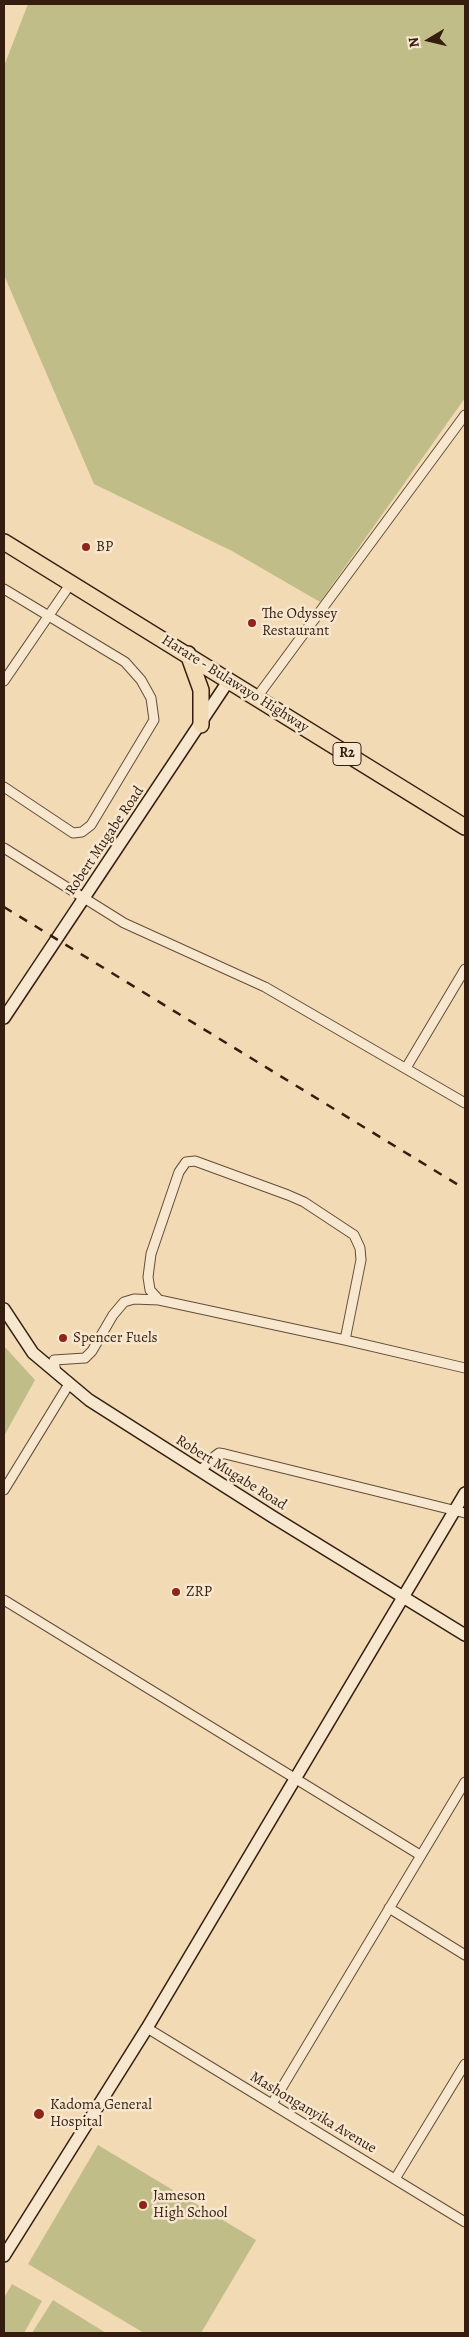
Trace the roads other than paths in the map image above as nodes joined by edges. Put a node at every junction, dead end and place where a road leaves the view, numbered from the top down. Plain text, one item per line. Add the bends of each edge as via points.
1 (465, 415) edge
2 (4, 542) edge
3 (70, 583) junction
4 (4, 590) edge
5 (49, 616) junction
6 (188, 654) junction
7 (229, 680) junction
8 (4, 681) edge
9 (257, 698) junction
10 (201, 724) junction
11 (4, 787) edge
12 (465, 827) edge
13 (4, 848) edge
14 (85, 897) junction
15 (465, 969) edge
16 (4, 1018) edge
17 (406, 1068) junction
18 (465, 1103) edge
19 (159, 1300) junction
20 (4, 1309) edge
21 (345, 1340) junction
22 (465, 1368) edge
23 (56, 1373) junction
24 (69, 1384) junction
25 (200, 1471) junction
26 (4, 1490) edge
27 (465, 1493) edge
28 (461, 1511) edge
29 (404, 1598) junction
30 (4, 1600) edge
31 (465, 1635) edge
32 (294, 1780) junction
33 (465, 1782) edge
34 (420, 1855) junction
35 (389, 1908) junction
36 (465, 1955) edge
37 (147, 2028) junction
38 (465, 2064) edge
39 (272, 2104) junction
40 (395, 2179) junction
41 (465, 2222) edge
42 (4, 2256) edge

1 - 9 street
2 - 3 highway, Harare - Bulawayo Highway / R2
3 - 5 street
3 - 6 highway, Harare - Bulawayo Highway / R2
4 - 5 street
5 - 8 street
5 - 11 street via 125,662 152,698 154,720 90,825 82,832 73,833
6 - 7 highway, Harare - Bulawayo Highway / R2
6 - 10 highway via 201,690
7 - 9 highway, Harare - Bulawayo Highway / R2
7 - 10 street, Robert Mugabe Road
9 - 12 highway, Harare - Bulawayo Highway / R2
10 - 14 street, Robert Mugabe Road
13 - 14 street
14 - 16 street, Robert Mugabe Road
14 - 17 street via 124,923 266,987
15 - 17 street
17 - 18 street
19 - 21 street
19 - 21 street via 150,1290 151,1254 179,1172 186,1162 195,1161 288,1194 354,1235 360,1248 360,1260
19 - 23 street via 124,1302 86,1358 54,1360
20 - 23 street, Robert Mugabe Road via 33,1353
21 - 22 street
23 - 24 street, Robert Mugabe Road
24 - 25 street, Robert Mugabe Road
24 - 26 street
25 - 28 street via 219,1453
25 - 29 street, Robert Mugabe Road
27 - 28 street
28 - 29 street
29 - 31 street, Robert Mugabe Road
29 - 32 street
30 - 32 street
32 - 34 street
32 - 37 street
33 - 34 street
34 - 35 street
35 - 36 street
35 - 39 street
37 - 39 street, Mashonganyika Avenue
37 - 42 street
38 - 40 street
39 - 40 street, Mashonganyika Avenue
40 - 41 street, Mashonganyika Avenue

